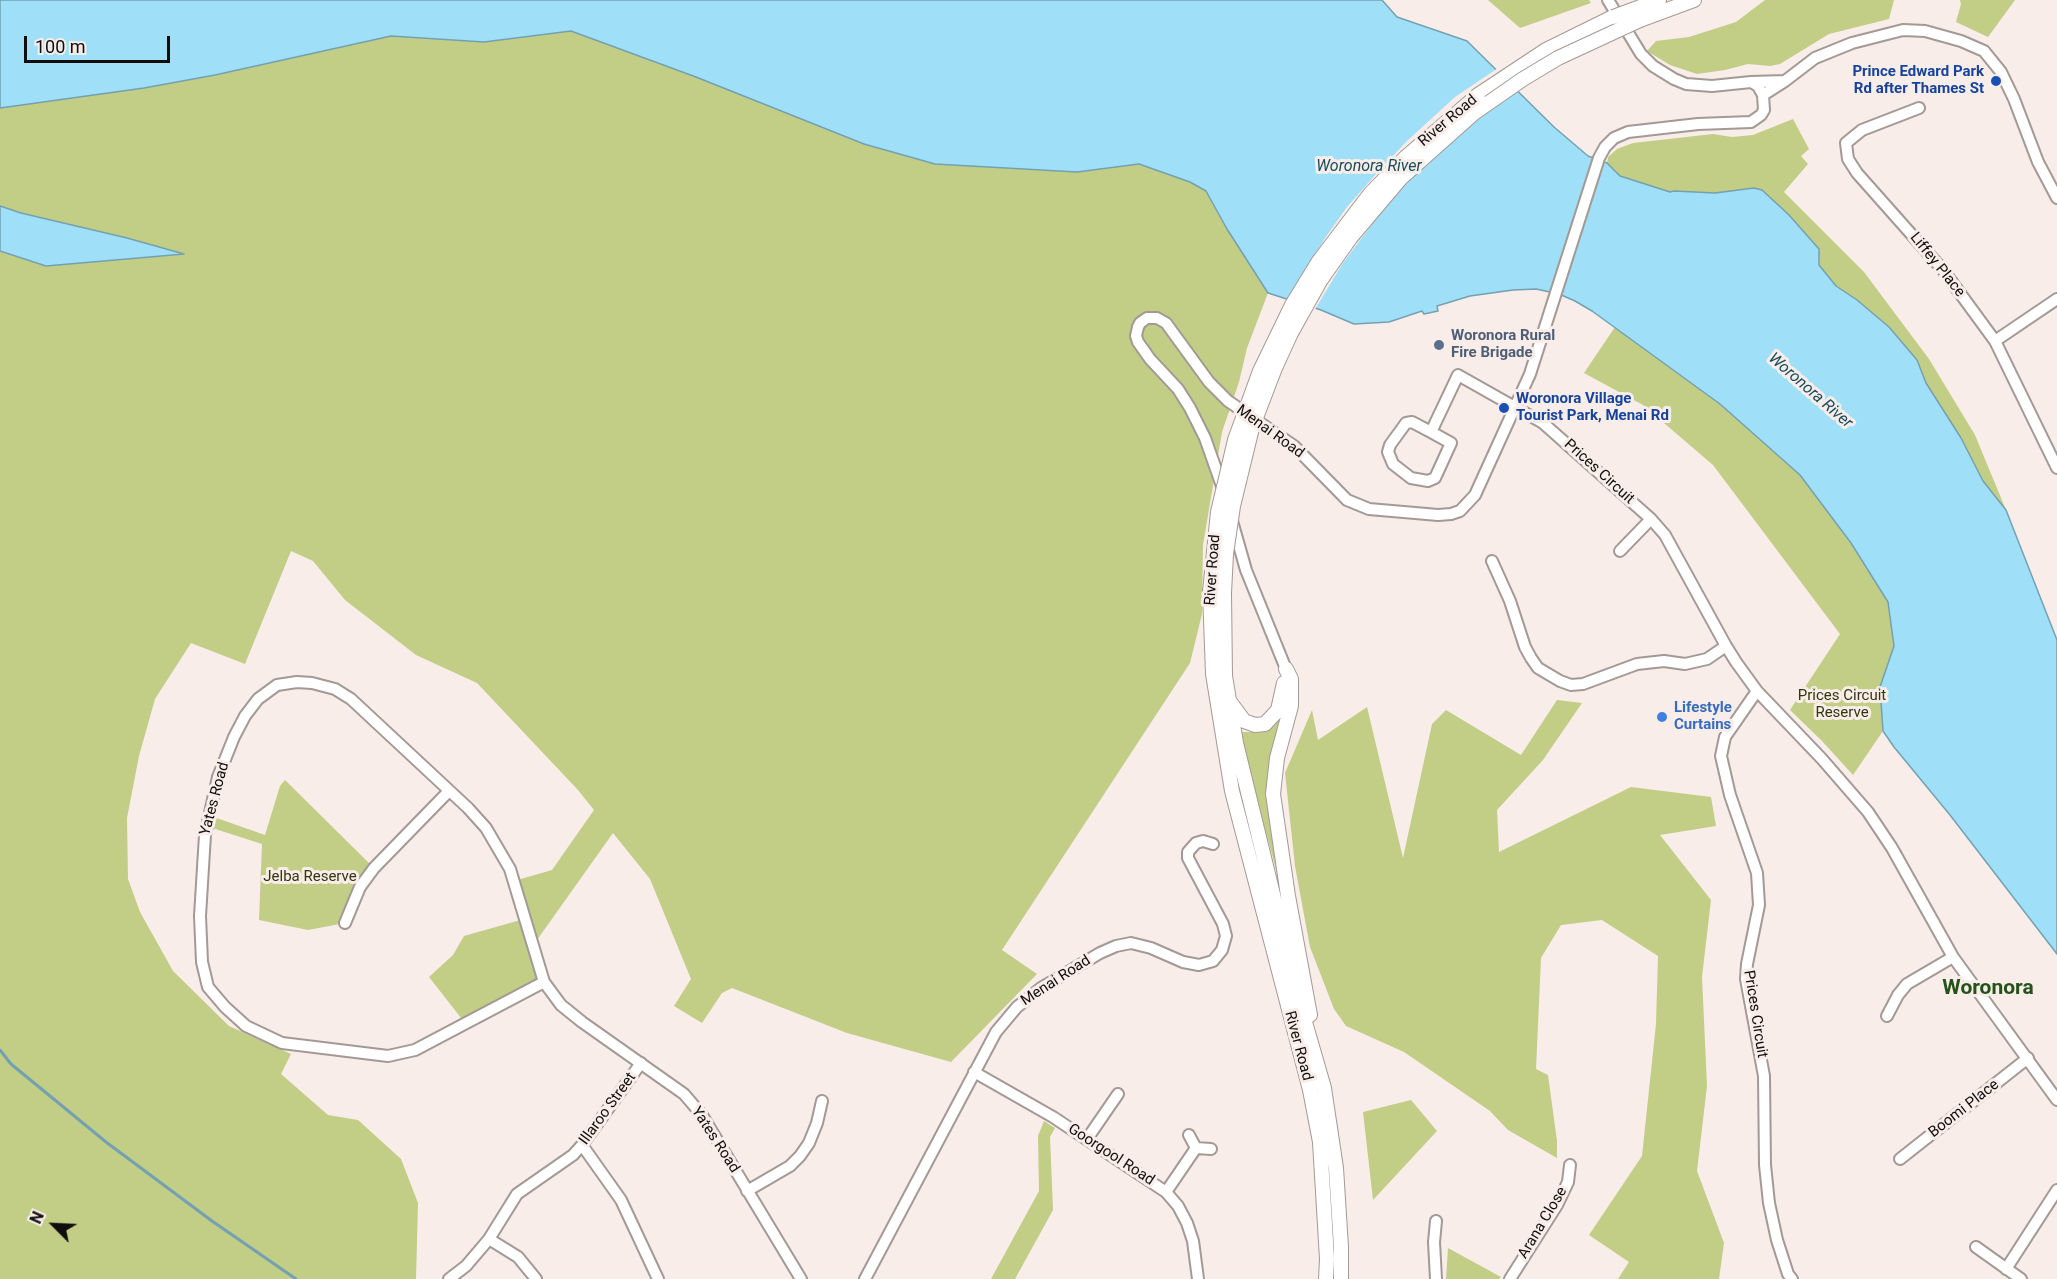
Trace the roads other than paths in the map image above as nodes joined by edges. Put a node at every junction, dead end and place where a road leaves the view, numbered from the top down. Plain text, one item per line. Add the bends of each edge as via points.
1 (1608, 0) edge
2 (1659, 0) edge
3 (1694, 0) edge
4 (1634, 9) edge
5 (1785, 81) junction
6 (1751, 82) junction
7 (1764, 94) junction
8 (1919, 108) dead end
9 (1764, 110) junction
10 (2057, 198) edge
11 (2057, 299) edge
12 (1995, 341) junction
13 (1516, 406) junction
14 (1431, 432) junction
15 (2057, 468) edge
16 (1651, 519) junction
17 (1620, 550) dead end
18 (1492, 561) dead end
19 (1217, 593) junction
20 (1726, 646) junction
21 (1286, 669) junction
22 (1757, 691) junction
23 (1228, 698) junction
24 (449, 791) junction
25 (1214, 844) dead end
26 (345, 923) dead end
27 (1953, 957) junction
28 (544, 982) junction
29 (1887, 1016) dead end
30 (1312, 1042) junction
31 (2028, 1058) junction
32 (641, 1063) junction
33 (974, 1072) junction
34 (1118, 1094) dead end
35 (2057, 1100) edge
36 (822, 1101) dead end
37 (1189, 1135) dead end
38 (1087, 1139) junction
39 (582, 1145) junction
40 (1196, 1148) junction
41 (1211, 1149) dead end
42 (1900, 1159) dead end
43 (1570, 1165) dead end
44 (2057, 1190) edge
45 (747, 1191) junction
46 (1166, 1192) junction
47 (1436, 1221) dead end
48 (489, 1239) junction
49 (1976, 1246) dead end
50 (2006, 1269) junction
51 (449, 1279) edge
52 (536, 1279) edge
53 (658, 1279) edge
54 (801, 1279) edge
55 (865, 1279) edge
56 (1198, 1279) edge
57 (1326, 1279) edge
58 (1341, 1279) edge
59 (1436, 1279) edge
60 (1510, 1279) edge
61 (1792, 1279) edge
62 (2021, 1279) edge

1 - 6 street via 1641,54 1674,79 1703,86
2 - 4 main road, River Road
3 - 4 main road, River Road
4 - 19 main road, River Road, bridge via 1474,113 1401,178 1351,237 1320,281 1292,333 1252,428
4 - 19 main road, River Road, bridge via 1537,56 1456,113 1370,194 1319,261 1273,343 1243,415 1218,512
5 - 6 street
5 - 7 street
5 - 9 street
5 - 10 street via 1815,58 1903,30 1925,31 1977,47 1989,56 2006,81 2038,162
6 - 7 street
7 - 9 street
8 - 12 street, Liffey Place via 1862,130 1846,143 1848,159 1943,270
9 - 13 street, Menai Road via 1756,120 1745,123 1698,124 1619,135 1605,147
11 - 12 street
12 - 15 street, Liffey Place
13 - 14 street, Prices Circuit via 1458,375
13 - 16 street, Prices Circuit via 1543,423
13 - 21 street, Menai Road via 1475,495 1461,511 1438,515 1369,509 1347,500 1294,446 1228,400 1209,382 1166,323 1152,318 1140,323 1136,336 1141,347 1179,389 1205,438 1246,570
14 - 14 street via 1451,443 1435,478 1411,478 1393,464 1388,452 1390,444 1406,423
16 - 17 street
16 - 20 street, Prices Circuit via 1665,535
18 - 20 street via 1531,658 1538,668 1571,685 1637,664 1685,664 1707,659
19 - 23 main road, River Road
19 - 57 main road, River Road via 1213,674 1232,791 1320,1142
20 - 22 street, Prices Circuit
21 - 23 main road via 1278,710 1265,723 1244,721
21 - 30 main road via 1291,679 1291,706 1277,758 1273,794
22 - 27 street, Prices Circuit via 1868,812
22 - 61 street, Prices Circuit via 1725,737 1722,762 1757,873 1759,905 1746,980 1764,1076 1769,1203 1777,1240
23 - 30 main road, River Road via 1260,846
24 - 26 street via 374,868 360,887
24 - 28 street, Yates Road via 486,828 510,869
24 - 28 street, Yates Road via 351,699 335,689 297,682 277,686 258,699 234,736 206,821 200,916 202,962 208,987 246,1026 282,1043 388,1056 416,1050
25 - 33 street, Menai Road via 1196,843 1188,852 1226,936 1213,961 1199,965 1183,962 1131,944 1100,953 1017,1007 996,1032
27 - 29 street via 1907,984
27 - 31 street, Prices Circuit
28 - 32 street, Yates Road via 561,1005
30 - 58 main road, River Road via 1324,1088 1336,1168
31 - 35 street, Prices Circuit
31 - 42 street, Boomi Place
32 - 39 street, Illaroo Street
32 - 45 street, Yates Road via 684,1094 702,1114
33 - 38 street, Goorgool Road
33 - 55 street, Menai Road
34 - 38 street
36 - 45 street via 817,1123 801,1156
37 - 40 street
38 - 46 street, Goorgool Road
39 - 48 street, Illaroo Street via 517,1194
39 - 53 street via 621,1200
40 - 41 street
40 - 46 street
43 - 60 street, Arana Close via 1560,1200
44 - 50 street
45 - 54 street, Yates Road
46 - 56 street, Goorgool Road via 1187,1223
47 - 59 street
48 - 51 street, Illaroo Street
48 - 52 street via 519,1257
49 - 50 street
50 - 62 street

